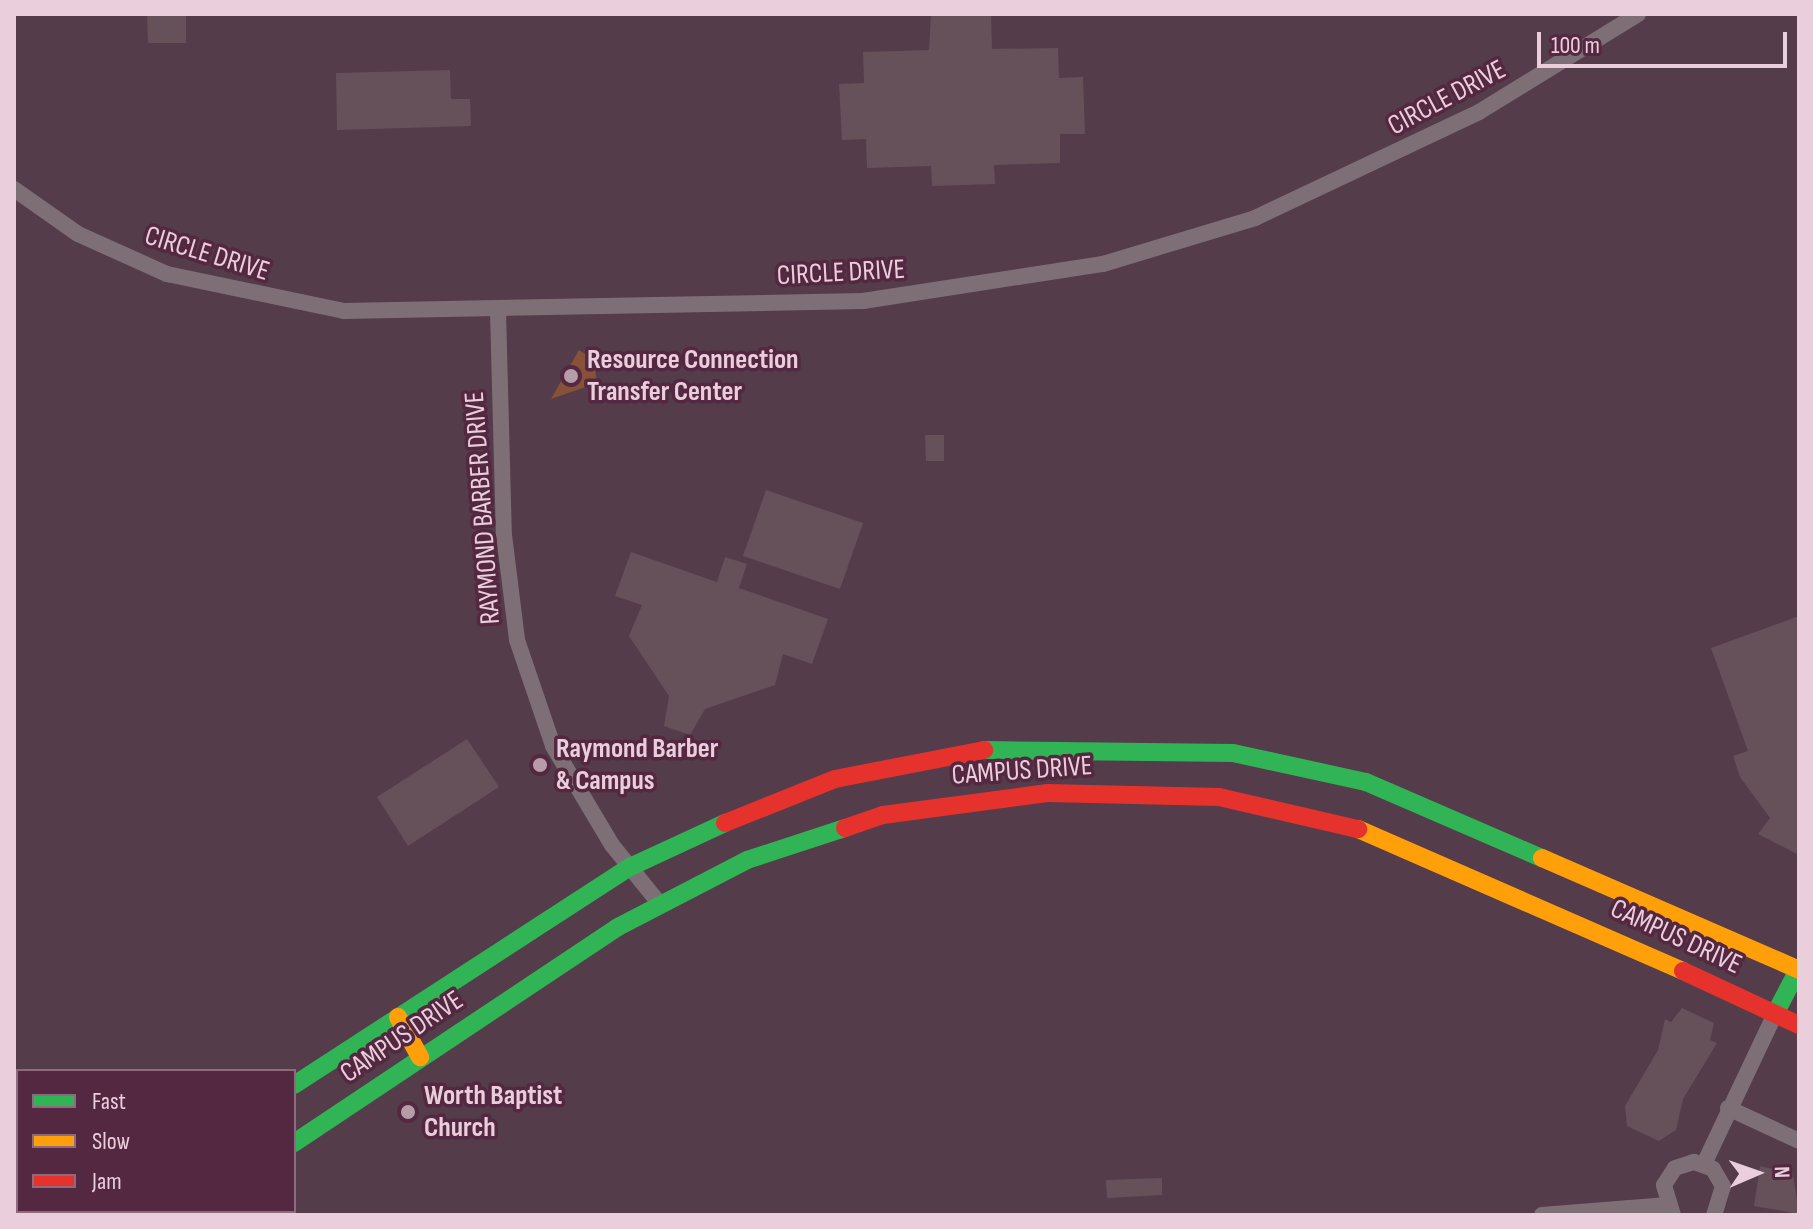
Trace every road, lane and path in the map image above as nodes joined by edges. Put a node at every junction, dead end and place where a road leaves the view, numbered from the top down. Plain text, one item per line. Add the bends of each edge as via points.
1 (1638, 14) edge
2 (14, 189) edge
3 (498, 311) junction
4 (630, 867) junction
5 (659, 903) junction
6 (1799, 970) edge
7 (1775, 1014) junction
8 (398, 1017) junction
9 (1799, 1025) edge
10 (420, 1057) junction
11 (296, 1084) edge
12 (1728, 1108) junction
13 (1799, 1141) edge
14 (296, 1142) edge
15 (1704, 1164) junction
16 (1669, 1210) edge
17 (1542, 1215) edge
18 (1714, 1215) edge

1 - 3 street, CIRCLE DRIVE via 1479,112 1318,192 1103,264 863,301
2 - 3 street, CIRCLE DRIVE via 114,252 227,292 344,311
3 - 4 street, RAYMOND BARBER DRIVE via 504,535 517,640 553,746
4 - 5 street, RAYMOND BARBER DRIVE
4 - 6 main road, CAMPUS DRIVE via 740,813 876,769 1033,747 1219,752 1366,782 1422,801
4 - 8 main road, CAMPUS DRIVE
5 - 7 main road, CAMPUS DRIVE via 799,840 924,806 1048,793 1219,797 1339,822 1439,859
5 - 10 main road, CAMPUS DRIVE
6 - 7 main road
7 - 9 main road, CAMPUS DRIVE
7 - 12 street
8 - 10 main road
8 - 11 main road, CAMPUS DRIVE
10 - 14 main road, CAMPUS DRIVE
12 - 13 street
12 - 15 street
15 - 16 street via 1675,1168 1664,1185
15 - 18 street via 1723,1186
16 - 17 street

